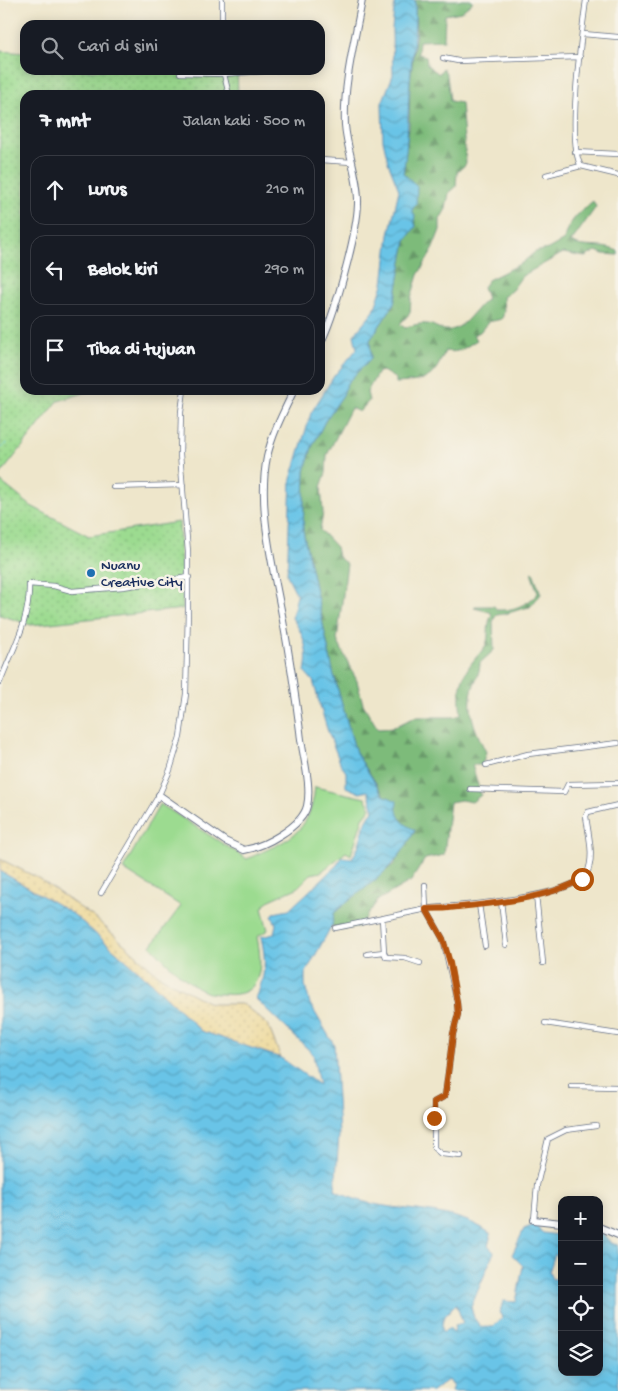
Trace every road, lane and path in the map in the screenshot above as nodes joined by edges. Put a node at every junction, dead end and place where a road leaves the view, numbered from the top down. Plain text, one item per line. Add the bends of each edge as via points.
1 (222, 0) edge
2 (362, 0) edge
3 (586, 0) edge
4 (222, 20) edge
5 (582, 34) junction
6 (618, 37) edge
7 (580, 57) junction
8 (444, 58) dead end
9 (224, 75) edge
10 (228, 90) edge
11 (575, 152) junction
12 (618, 154) edge
13 (325, 160) edge
14 (352, 162) junction
15 (580, 166) junction
16 (546, 175) dead end
17 (618, 175) edge
18 (325, 335) edge
19 (183, 395) edge
20 (292, 395) edge
21 (183, 485) junction
22 (113, 487) dead end
23 (189, 576) junction
24 (0, 682) edge
25 (618, 743) edge
26 (486, 765) dead end
27 (618, 783) edge
28 (470, 789) dead end
29 (159, 795) junction
30 (618, 805) edge
31 (425, 885) dead end
32 (101, 893) dead end
33 (536, 895) junction
34 (501, 901) junction
35 (479, 904) junction
36 (426, 909) junction
37 (382, 918) junction
38 (336, 928) dead end
39 (506, 945) dead end
40 (485, 946) dead end
41 (384, 952) junction
42 (367, 954) dead end
43 (420, 963) dead end
44 (543, 963) dead end
45 (545, 1023) dead end
46 (618, 1034) edge
47 (571, 1086) dead end
48 (618, 1087) edge
49 (596, 1126) dead end
50 (461, 1156) dead end
51 (534, 1220) joint
52 (558, 1223) edge
53 (603, 1229) edge
54 (618, 1234) edge

1 - 4 street
2 - 14 street via 346,96 345,126
3 - 5 street
5 - 6 street
5 - 7 street
7 - 8 street via 458,61
7 - 11 street
9 - 10 street
11 - 12 street
11 - 15 street
13 - 14 street
14 - 18 street via 358,204
15 - 16 street
15 - 17 street
19 - 21 street
20 - 29 street via 267,455 265,498 270,554 296,696 308,795 306,808 287,831 244,850 225,841
21 - 22 street
21 - 23 street
23 - 24 street via 123,587 72,591 29,584 25,621
23 - 29 street via 182,723 177,750
25 - 26 street via 528,754
27 - 28 street via 568,784 564,792
29 - 32 street
30 - 33 street via 588,812 586,816 590,866 582,879 567,887
31 - 36 street
33 - 34 street
33 - 44 street
34 - 35 street
34 - 39 street
35 - 36 street
35 - 40 street
36 - 37 street
36 - 50 street via 446,949 458,1010 445,1096 434,1102 434,1148 441,1154
37 - 38 street
37 - 41 street
41 - 42 street
41 - 43 street via 388,958 405,958
45 - 46 street
47 - 48 street
49 - 51 street via 566,1130 548,1138 536,1186
51 - 52 street
53 - 54 street

